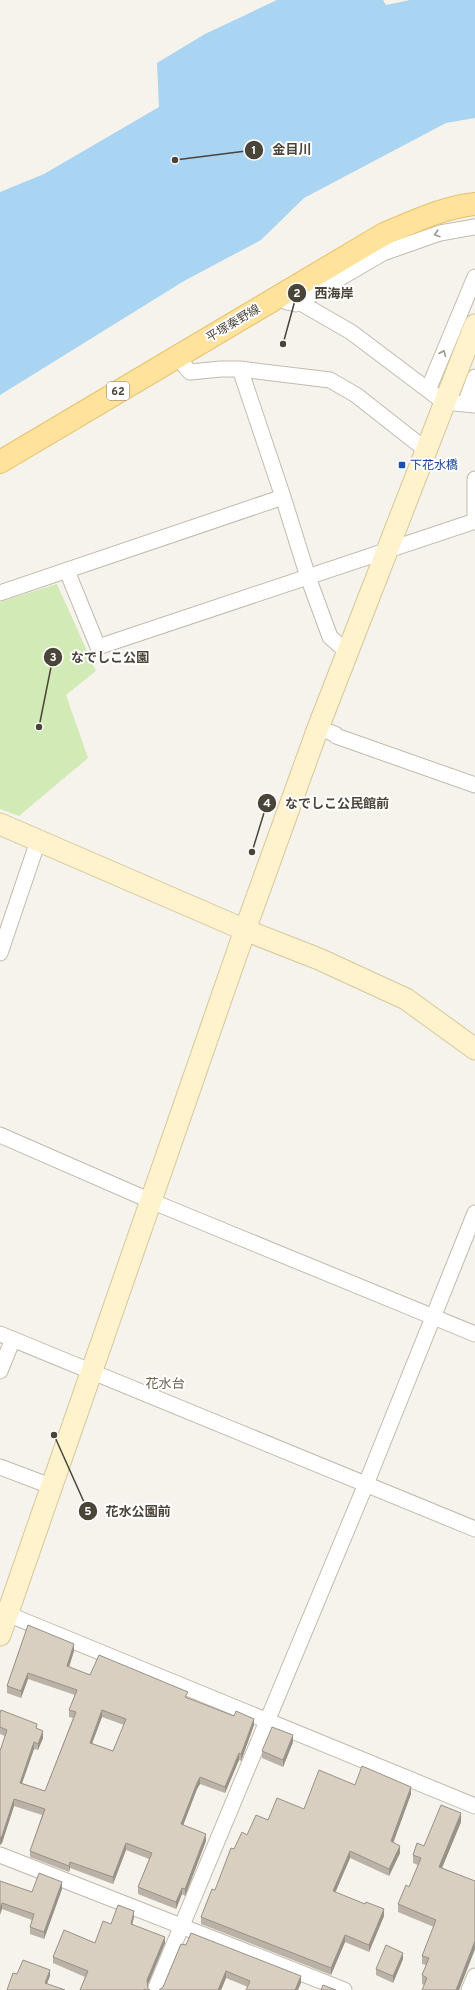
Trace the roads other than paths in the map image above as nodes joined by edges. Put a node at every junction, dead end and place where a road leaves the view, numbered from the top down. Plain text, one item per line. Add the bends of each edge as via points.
1 (475, 204) edge
2 (475, 227) edge
3 (475, 277) edge
4 (288, 299) junction
5 (475, 325) edge
6 (176, 356) junction
7 (240, 370) junction
8 (475, 378) edge
9 (436, 396) junction
10 (470, 404) edge
11 (426, 450) junction
12 (0, 462) edge
13 (475, 479) edge
14 (283, 497) junction
15 (475, 522) edge
16 (386, 551) junction
17 (67, 571) junction
18 (308, 577) junction
19 (0, 593) edge
20 (347, 652) junction
21 (318, 728) junction
22 (475, 786) edge
23 (0, 824) edge
24 (38, 841) junction
25 (245, 930) junction
26 (0, 953) edge
27 (475, 1049) edge
28 (0, 1135) edge
29 (152, 1201) junction
30 (475, 1214) edge
31 (433, 1317) junction
32 (475, 1334) edge
33 (6, 1336) edge
34 (0, 1371) edge
35 (92, 1371) junction
36 (0, 1467) edge
37 (366, 1484) junction
38 (53, 1487) junction
39 (475, 1529) edge
40 (4, 1612) edge
41 (0, 1635) edge
42 (267, 1720) junction
43 (475, 1806) edge
44 (0, 1855) edge
45 (182, 1925) junction
46 (475, 1976) edge
47 (155, 1990) edge
48 (344, 1990) edge
49 (469, 1990) edge

1 - 4 main road, 平塚秦野線 / 62 via 462,205 424,217 384,234
2 -> 4 street via 440,232 383,253
9 -> 3 street
4 - 6 main road, 平塚秦野線 / 62
4 - 9 street via 351,332
5 - 9 street
6 - 7 street via 190,372
6 - 12 main road, 平塚秦野線 / 62
7 - 11 street via 330,380 356,395
7 - 14 street
8 - 10 street
9 - 10 street
9 - 11 street
11 - 16 street
13 - 15 street
14 - 17 street
14 - 18 street
15 - 16 street
16 - 18 street
16 - 20 street
17 - 18 street via 98,647
17 - 19 street
18 - 20 street via 330,637
20 - 21 street
21 - 22 street
21 - 25 street
23 - 24 street
24 - 25 street
24 - 26 street
25 - 27 street via 318,959 406,1000
25 - 29 street
28 - 29 street
29 - 31 street
29 - 35 street
30 - 31 street
31 - 32 street
31 - 37 street
33 - 34 street
33 - 35 street
35 - 37 street
35 - 38 street
36 - 38 street
37 - 39 street
37 - 42 street
38 - 40 street
40 - 41 street
40 - 42 street
42 - 43 street
42 - 45 street
44 - 45 street
45 - 47 street
45 - 48 street
46 - 49 street

